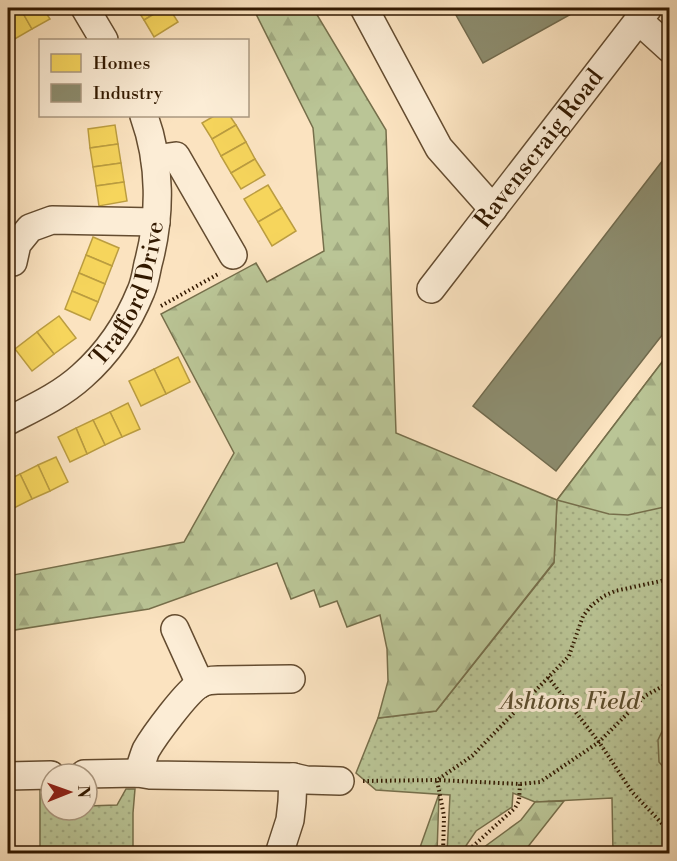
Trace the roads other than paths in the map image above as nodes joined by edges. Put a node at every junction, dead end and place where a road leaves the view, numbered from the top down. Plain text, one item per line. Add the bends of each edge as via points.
1 (85, 8) edge
2 (364, 8) edge
3 (643, 14) edge
4 (103, 39) edge
5 (669, 49) edge
6 (144, 117) edge
7 (155, 159) junction
8 (493, 209) junction
9 (156, 222) junction
10 (222, 246) road end
11 (13, 262) dead end
12 (431, 289) dead end
13 (8, 421) edge
14 (175, 629) dead end
15 (294, 681) dead end
16 (200, 684) junction
17 (138, 773) junction
18 (99, 774) edge
19 (39, 775) edge
20 (8, 776) edge
21 (292, 777) junction
22 (340, 781) road end
23 (279, 854) edge

1 - 4 street
2 - 8 street via 439,148
3 - 5 street
3 - 8 street, Ravenscraig Road
6 - 7 street, Trafford Drive
7 - 9 street, Trafford Drive
7 - 10 street via 176,156
8 - 12 street, Ravenscraig Road
9 - 11 street via 52,220 30,228 17,244
9 - 13 street, Trafford Drive via 142,290 106,353 81,378
14 - 16 street
15 - 16 street via 218,680
16 - 17 street via 155,735
17 - 18 street
17 - 21 street
19 - 20 street
21 - 22 street
21 - 23 street via 290,820

